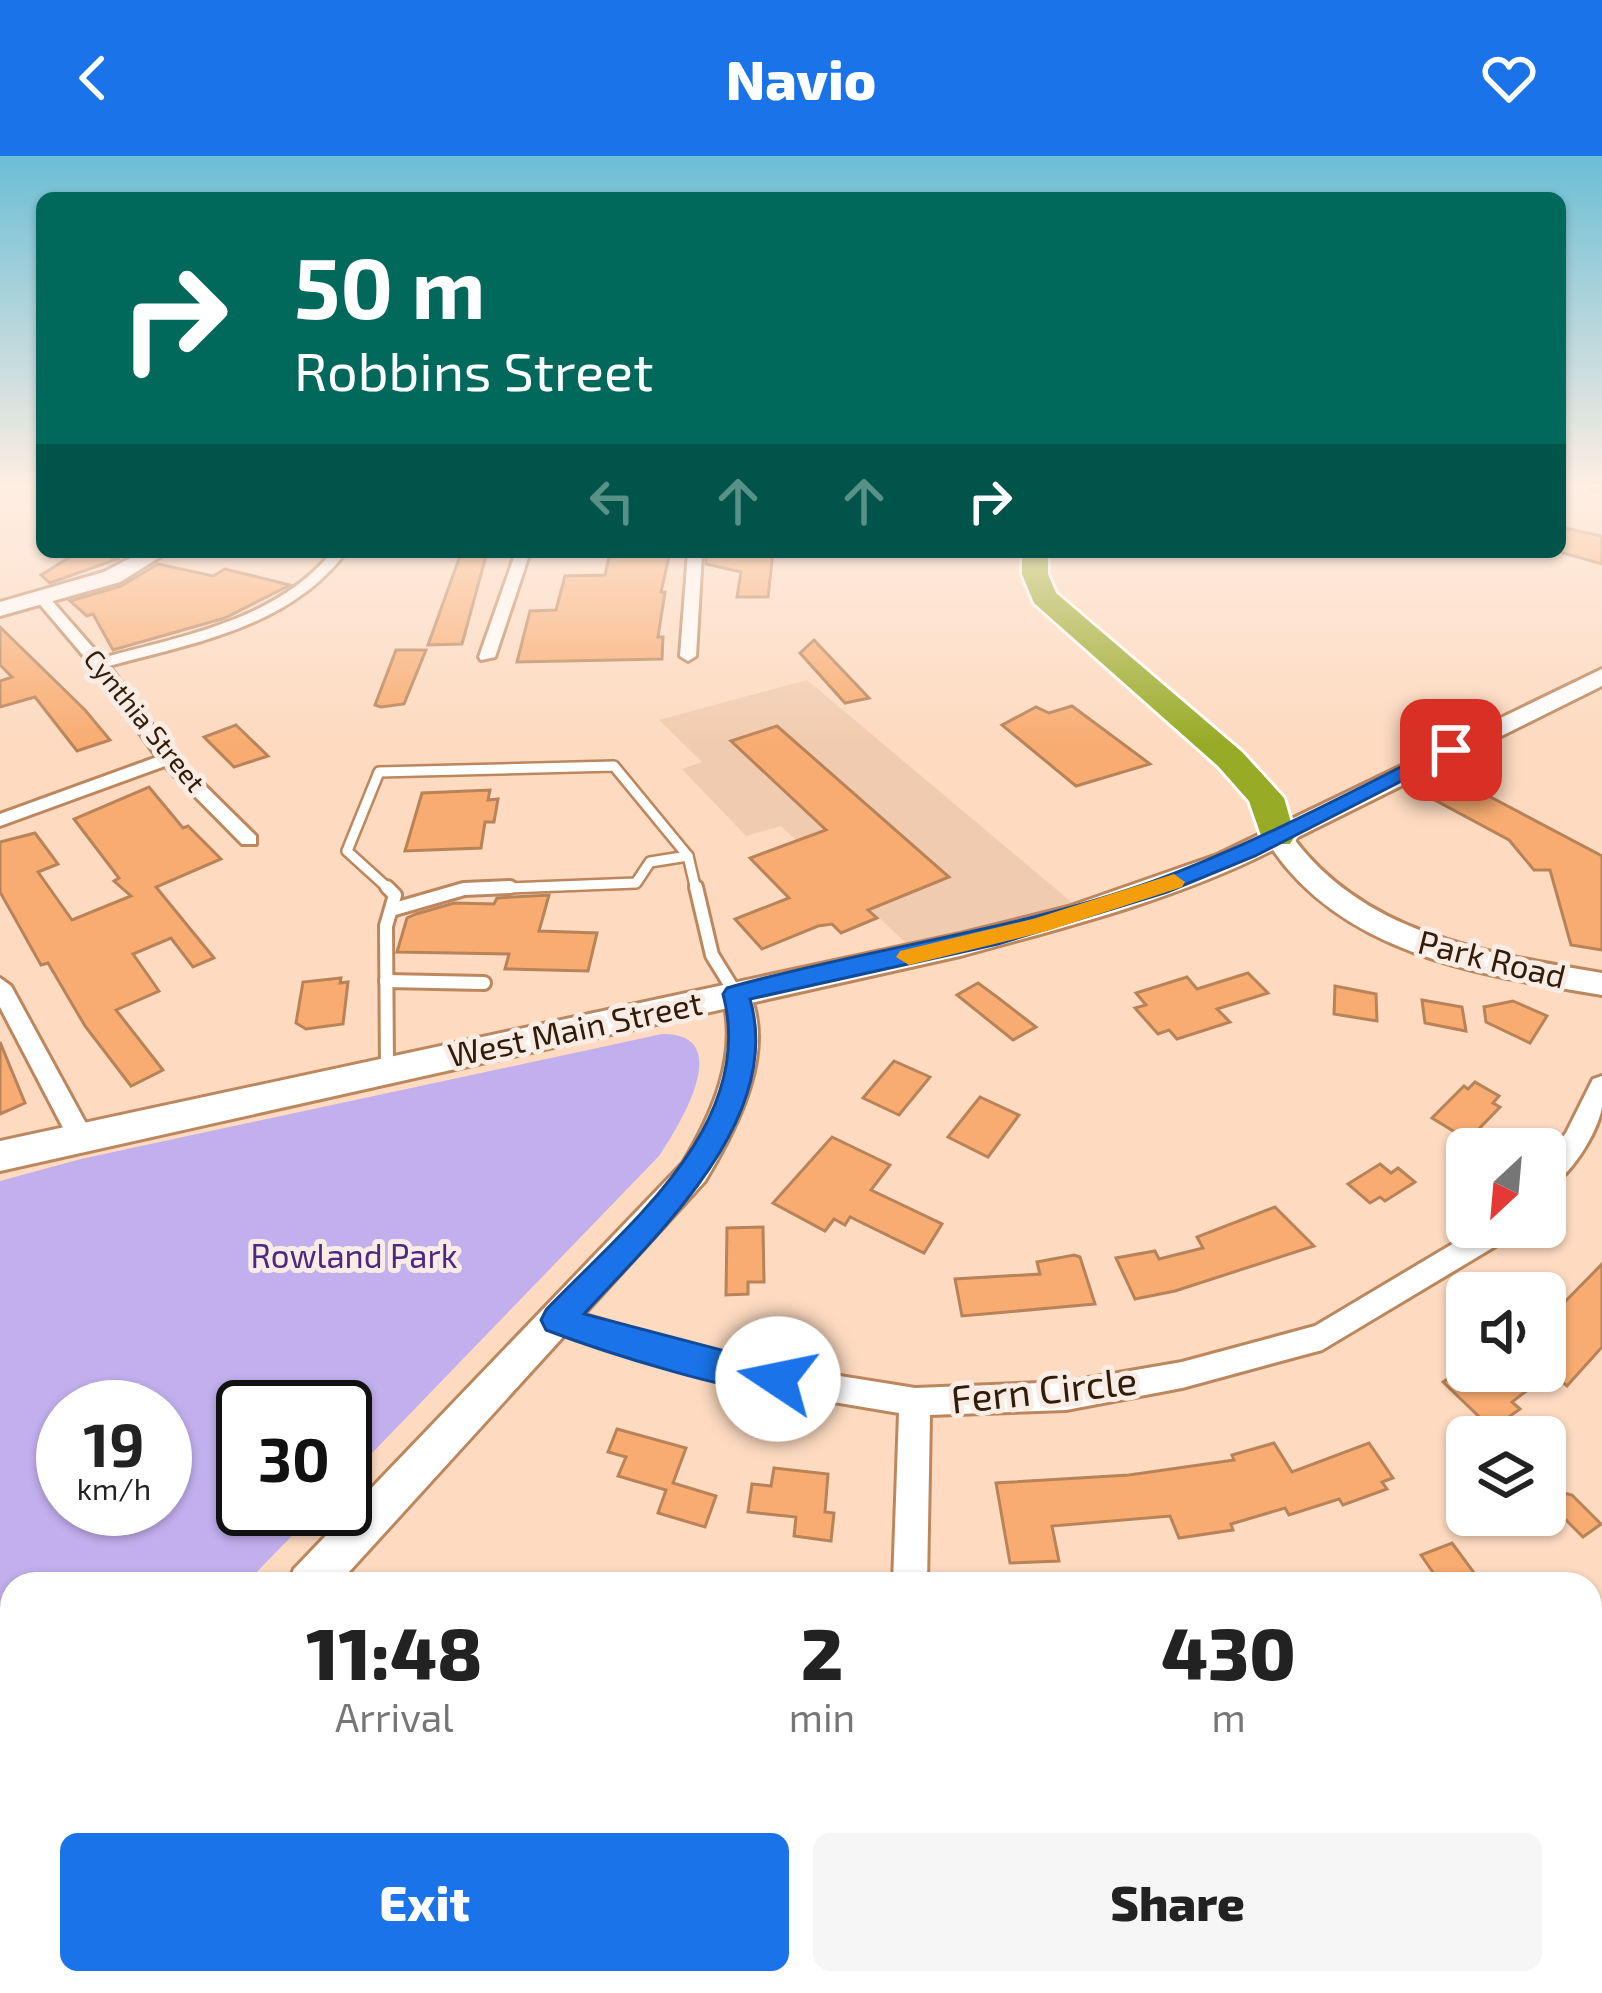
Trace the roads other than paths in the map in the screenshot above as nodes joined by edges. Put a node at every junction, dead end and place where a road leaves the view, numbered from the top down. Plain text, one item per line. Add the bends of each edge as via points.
1 (124, 573) edge
2 (322, 573) edge
3 (516, 573) edge
4 (694, 573) edge
5 (1035, 573) edge
6 (42, 598) junction
7 (0, 609) edge
8 (688, 656) dead end
9 (487, 657) dead end
10 (99, 664) junction
11 (1602, 676) edge
12 (168, 759) junction
13 (0, 820) edge
14 (1277, 836) junction
15 (249, 841) dead end
16 (688, 856) junction
17 (391, 910) junction
18 (386, 981) junction
19 (484, 983) dead end
20 (1602, 984) edge
21 (0, 986) edge
22 (736, 994) junction
23 (387, 1070) junction
24 (1602, 1085) edge
25 (80, 1136) junction
26 (1566, 1152) edge
27 (0, 1156) edge
28 (1469, 1248) edge
29 (558, 1320) junction
30 (915, 1402) junction
31 (320, 1572) edge
32 (910, 1572) edge

1 - 6 main road
2 - 10 street via 226,626
3 - 9 street
4 - 8 street
5 - 14 highway via 1044,597 1266,798
6 - 7 main road
6 - 10 street, Cynthia Street
10 - 12 street, Cynthia Street
11 - 14 main road, West Main Street
12 - 13 street
12 - 15 street, Cynthia Street
14 - 20 main road, Park Road via 1302,874 1407,939 1491,965
14 - 22 main road, West Main Street via 1058,920
16 - 17 lane via 650,862 636,884 464,889
16 - 17 lane via 614,766 379,772 347,851 395,895
16 - 22 lane via 712,955
17 - 18 lane
18 - 19 lane
18 - 23 lane
21 - 25 street
22 - 23 main road, West Main Street
22 - 29 street via 741,1052 710,1147
23 - 25 main road, West Main Street
24 - 26 street
25 - 27 main road, West Main Street
28 - 30 street, Fern Circle via 1322,1337 1066,1396
29 - 30 street, Fern Circle via 733,1372
29 - 31 street
30 - 32 street

